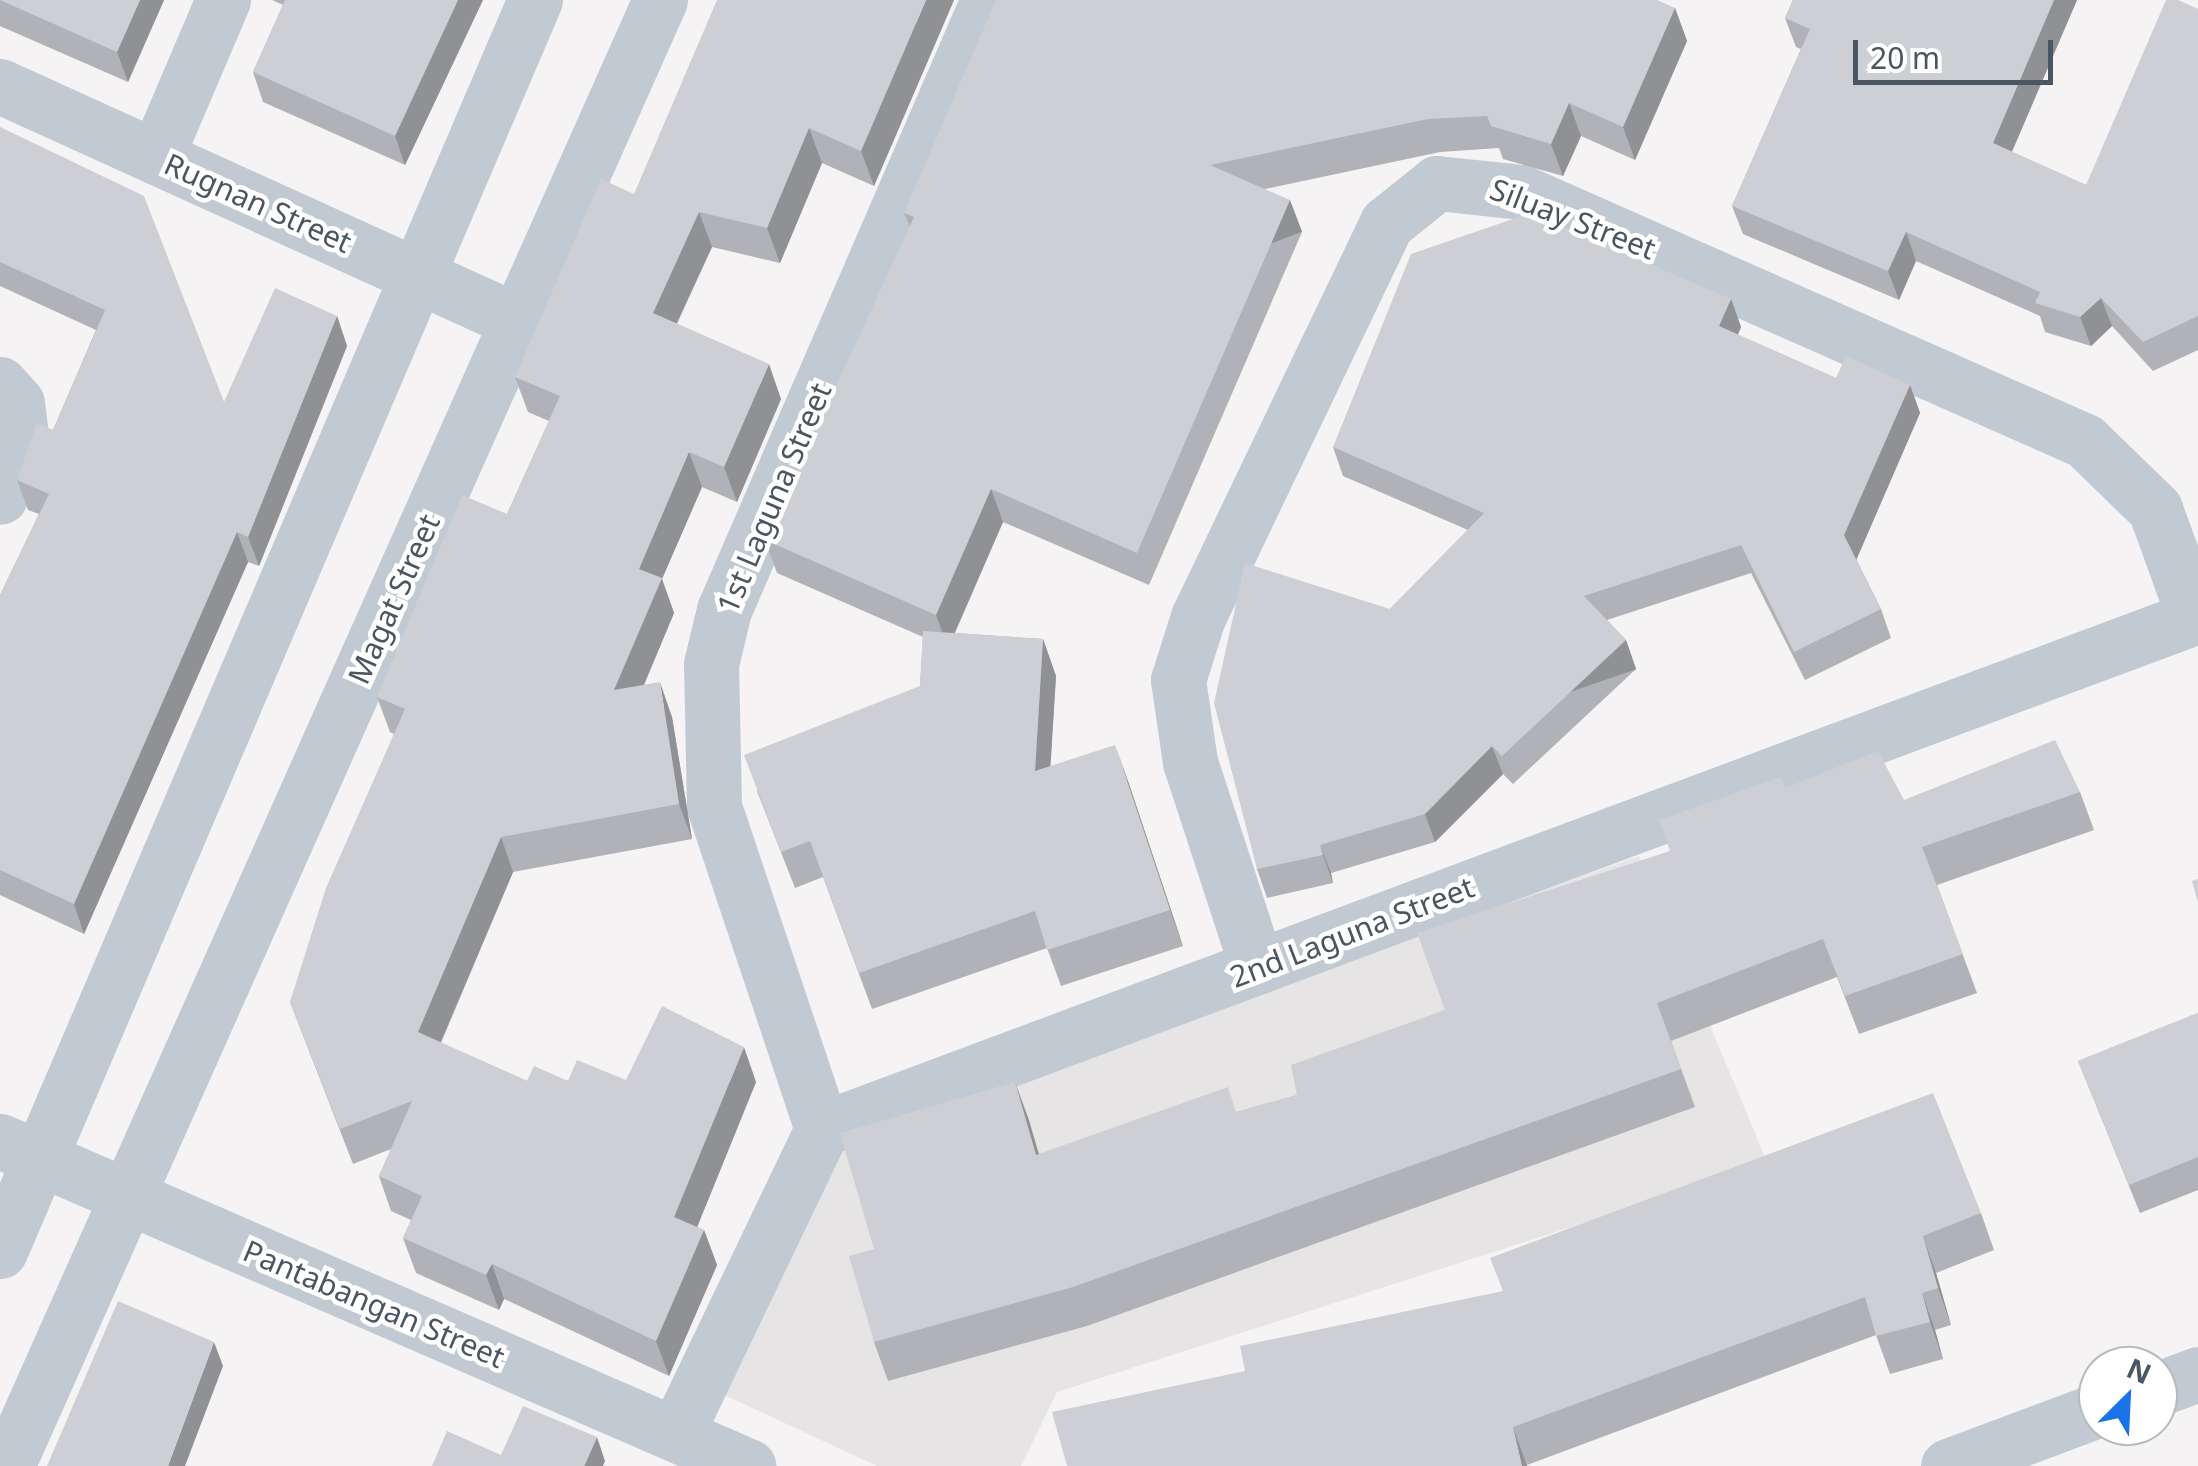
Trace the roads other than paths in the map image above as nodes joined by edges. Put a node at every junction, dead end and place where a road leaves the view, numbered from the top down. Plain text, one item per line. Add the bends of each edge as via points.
1 (223, 0) edge
2 (535, 0) edge
3 (660, 0) edge
4 (988, 0) edge
5 (0, 86) edge
6 (156, 157) junction
7 (416, 275) junction
8 (517, 321) junction
9 (0, 384) edge
10 (0, 497) edge
11 (2196, 616) edge
12 (1257, 968) junction
13 (822, 1130) junction
14 (20, 1150) edge
15 (130, 1198) junction
16 (0, 1251) edge
17 (2078, 1417) edge
18 (676, 1434) junction
19 (7, 1466) edge
20 (748, 1466) edge
21 (1948, 1466) edge

1 - 6 street
2 - 7 street
3 - 8 street, Magat Street
4 - 13 street, 1st Laguna Street via 724,610 711,664 714,806
5 - 6 street, Rugnan Street
6 - 7 street, Rugnan Street
7 - 8 street, Rugnan Street
7 - 14 street
8 - 15 street, Magat Street
9 - 10 street via 17,403 21,434
11 - 12 street, 2nd Laguna Street
11 - 12 street, Siluay Street via 2155,509 2085,441 1521,192 1437,184 1386,222 1198,617 1178,680 1190,762
12 - 13 street, 2nd Laguna Street
13 - 18 street
14 - 15 street, Pantabangan Street
14 - 16 street
15 - 18 street, Pantabangan Street
15 - 19 street, Magat Street
17 - 21 street
18 - 20 street, Pantabangan Street

